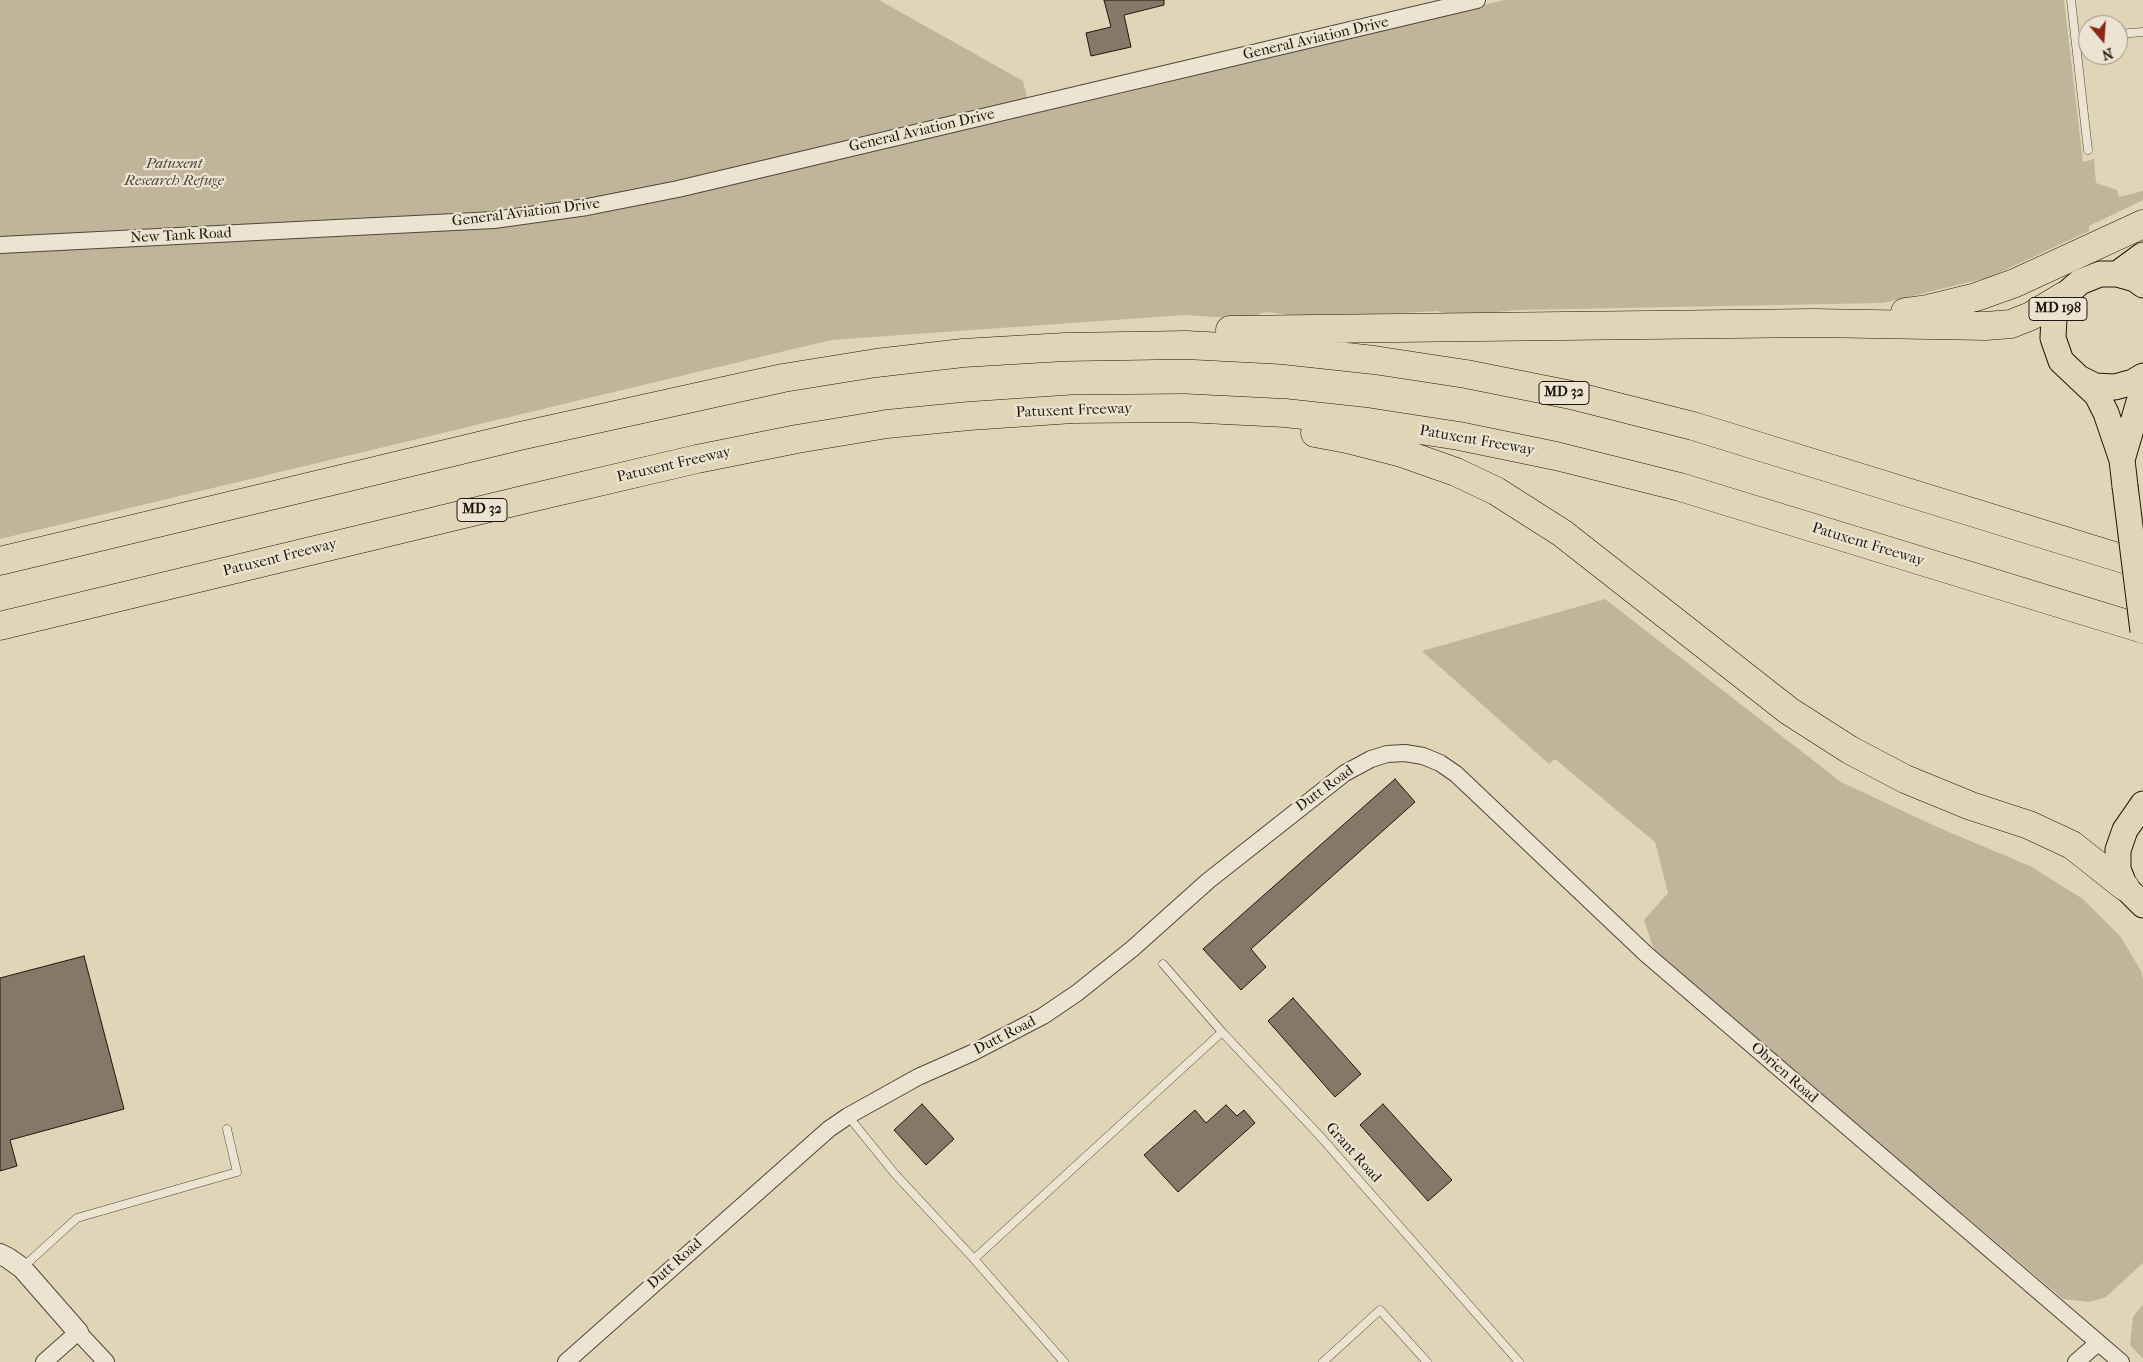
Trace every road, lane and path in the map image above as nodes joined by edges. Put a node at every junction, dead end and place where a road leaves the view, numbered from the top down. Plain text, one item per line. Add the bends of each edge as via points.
1 (1477, 0) edge
2 (2071, 0) edge
3 (2143, 32) edge
4 (2128, 33) edge
5 (2076, 37) joint
6 (2088, 150) dead end
7 (2143, 224) edge
8 (362, 227) joint
9 (0, 244) edge
10 (2143, 256) edge
11 (2117, 274) junction
12 (2143, 285) edge
13 (2064, 296) junction
14 (1814, 323) junction
15 (963, 353) junction
16 (2075, 376) junction
17 (2143, 376) edge
18 (2143, 388) edge
19 (969, 416) junction
20 (2122, 460) junction
21 (0, 561) edge
22 (2143, 565) edge
23 (0, 626) edge
24 (2143, 630) edge
25 (1456, 774) joint
26 (2141, 810) edge
27 (2136, 900) edge
28 (1163, 964) dead end
29 (1222, 1032) junction
30 (848, 1116) junction
31 (227, 1129) dead end
32 (0, 1254) edge
33 (974, 1259) junction
34 (22, 1268) junction
35 (78, 1332) junction
36 (2098, 1343) junction
37 (1330, 1355) junction
38 (44, 1362) edge
39 (106, 1362) edge
40 (566, 1362) edge
41 (1064, 1362) edge
42 (1322, 1362) edge
43 (1336, 1362) edge
44 (1427, 1362) edge
45 (1519, 1362) edge
46 (2076, 1362) edge
47 (2121, 1362) edge

1 - 8 street, General Aviation Drive via 678,189 587,207 494,220
2 - 5 lane
3 - 4 lane
5 - 6 lane
7 - 14 highway via 1976,298 1927,309
8 - 9 street, New Tank Road
10 - 11 main road, MD 198
11 - 12 main road
11 - 13 main road, MD 198 via 2100,274 2080,282
13 - 14 highway via 2011,324
13 - 16 main road, MD 198 via 2054,318 2053,338 2061,361
14 - 15 highway via 1186,330 1064,340
15 - 21 highway, MD 32 via 783,378 679,400
15 - 22 highway, MD 32 via 1186,345 1282,350 1466,374 1571,395 1693,426
16 - 17 main road via 2095,386 2115,387
16 - 20 main road, MD 198 via 2097,395
18 - 20 main road, MD 198
19 - 23 highway, Patuxent Freeway / MD 32 via 878,425 697,459
19 - 24 highway, Patuxent Freeway / MD 32 via 1073,409 1184,408 1368,422 1459,436 1680,487
19 - 27 highway via 1284,428 1402,453 1456,472 1496,491 1562,534 1789,711 1850,750 1904,779 2028,825 2072,845
20 - 24 main road, MD 198, bridge
25 - 30 street, Dutt Road via 1423,756 1405,754 1387,754 1358,765 1246,850 1070,998 1005,1037 918,1077
25 - 36 street, Obrien Road via 1646,954
26 - 27 main road via 2125,830 2118,850 2118,869
28 - 29 lane, Grant Road
29 - 33 lane
29 - 45 lane, Grant Road via 1319,1135
30 - 33 lane via 895,1174
30 - 40 street, Dutt Road via 797,1156
31 - 34 lane via 237,1172 77,1218
32 - 34 street
33 - 41 lane
34 - 35 street
35 - 38 street
35 - 39 street
36 - 46 street
36 - 47 street, Obrien Road
37 - 42 lane
37 - 43 lane
37 - 44 lane via 1380,1310

